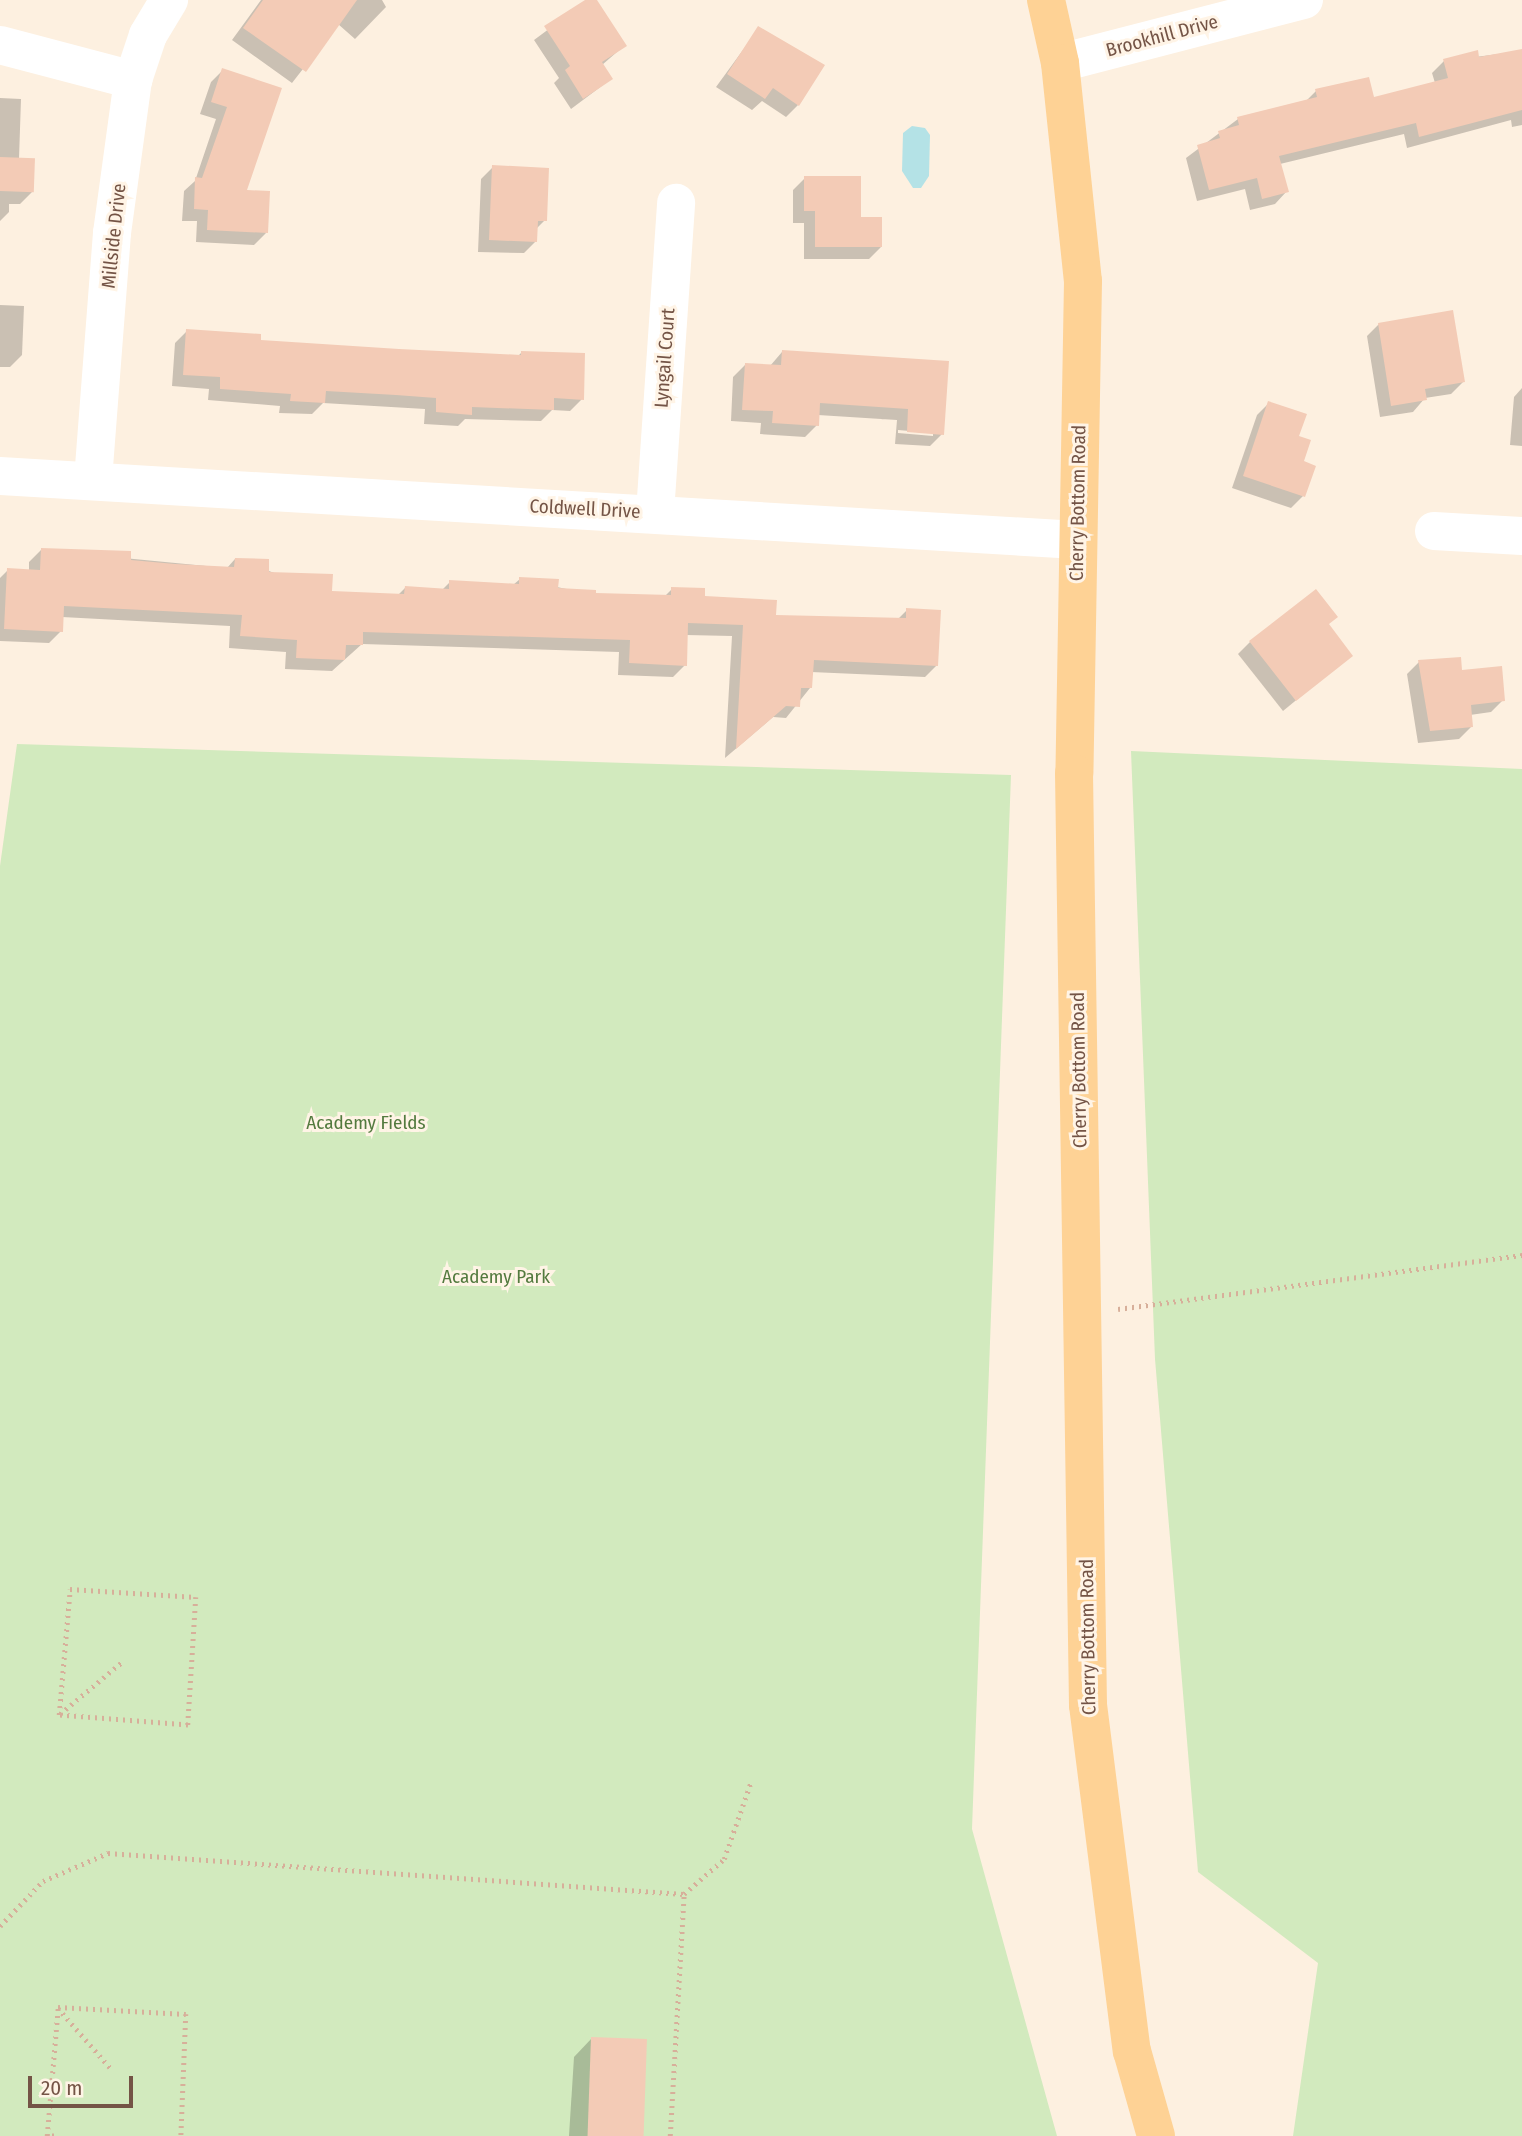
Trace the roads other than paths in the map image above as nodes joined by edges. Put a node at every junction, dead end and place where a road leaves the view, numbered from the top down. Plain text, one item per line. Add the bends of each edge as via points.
1 (169, 0) edge
2 (1046, 0) edge
3 (1304, 0) edge
4 (0, 45) edge
5 (1060, 62) junction
6 (133, 80) junction
7 (676, 202) dead end
8 (0, 476) edge
9 (93, 480) junction
10 (655, 513) junction
11 (1434, 531) dead end
12 (1522, 536) edge
13 (1077, 540) junction
14 (1156, 2136) edge

1 - 6 street, Millside Drive via 148,34
2 - 5 main road, Cherry Bottom Road
3 - 5 street, Brookhill Drive
4 - 6 street
5 - 13 main road, Cherry Bottom Road via 1083,281
6 - 9 street, Millside Drive via 112,233
7 - 10 street, Lyngail Court
8 - 9 street, Coldwell Drive
9 - 10 street, Coldwell Drive
10 - 13 street, Coldwell Drive
11 - 12 street
13 - 14 main road, Cherry Bottom Road via 1074,839 1088,1705 1132,2051

